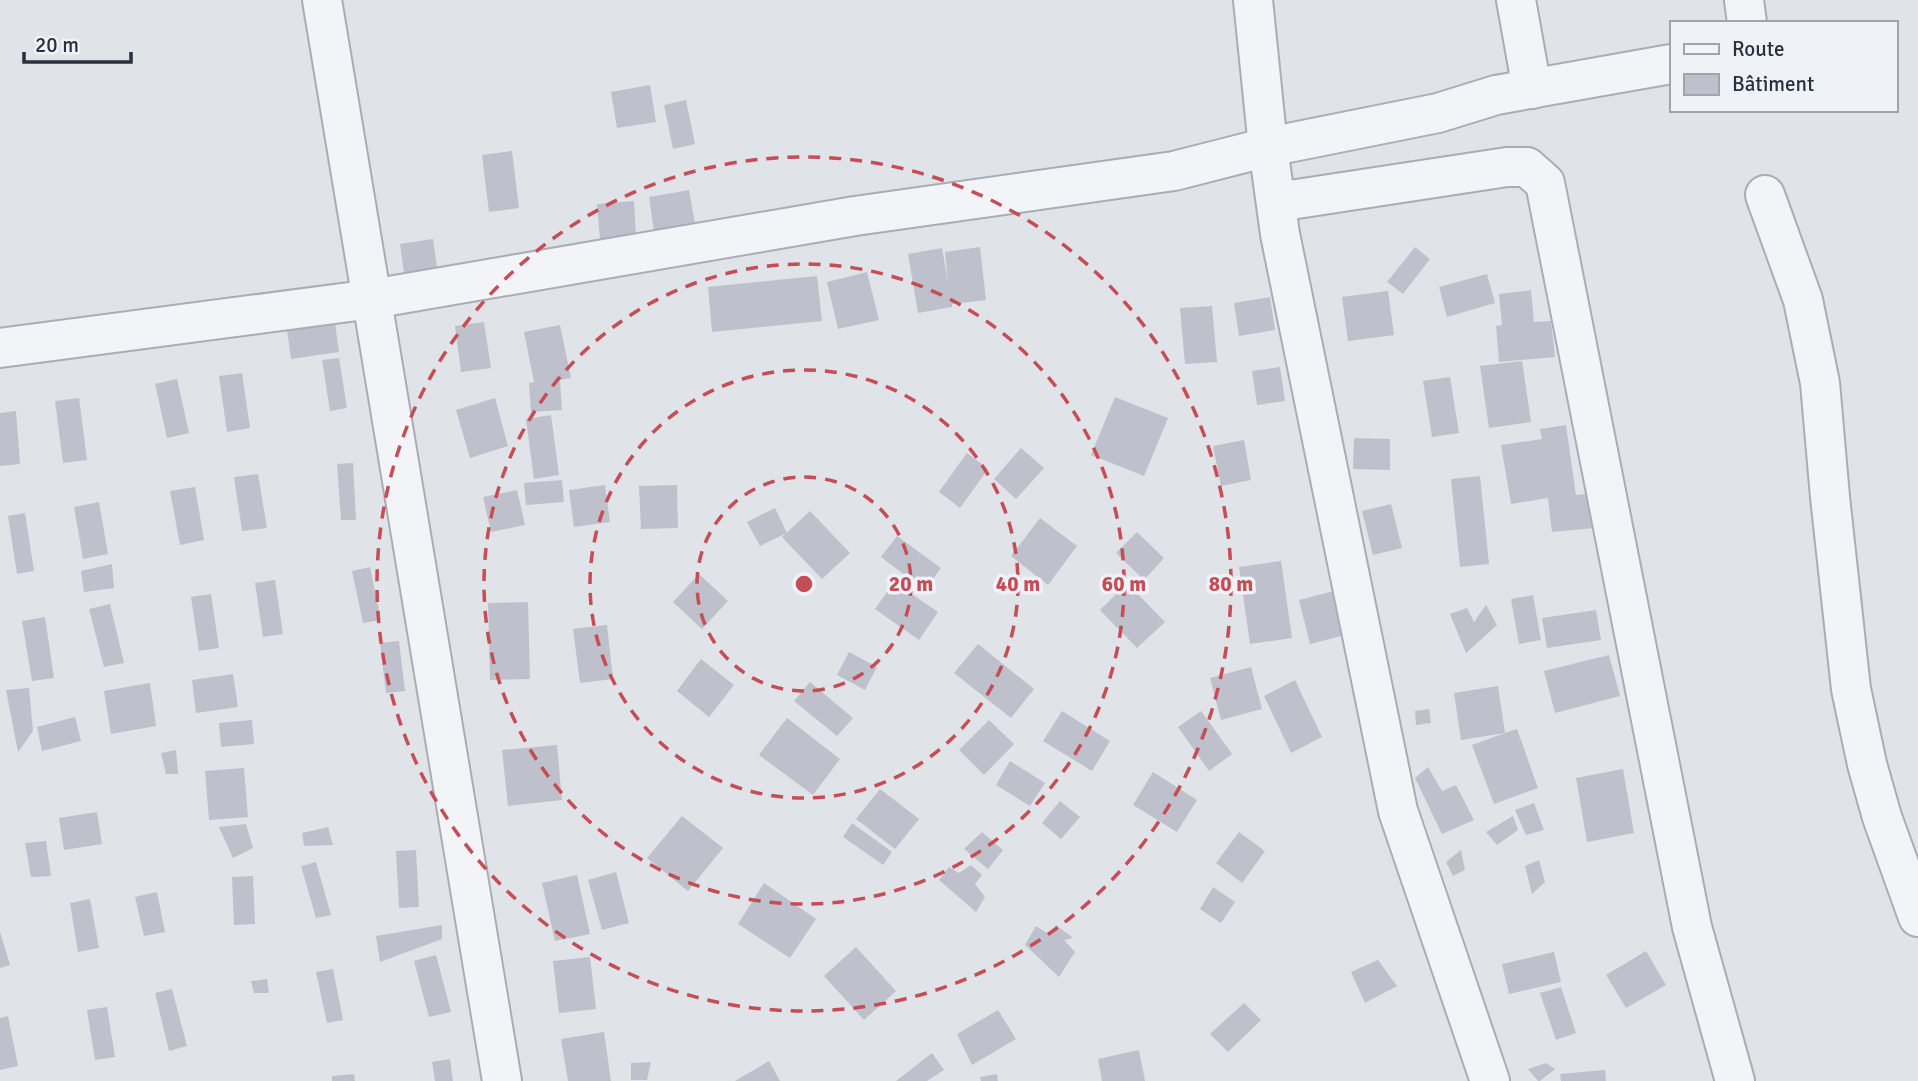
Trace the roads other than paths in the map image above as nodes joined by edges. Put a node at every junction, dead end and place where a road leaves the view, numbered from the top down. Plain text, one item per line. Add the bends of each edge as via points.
1 (322, 0) edge
2 (1253, 0) edge
3 (1516, 0) edge
4 (1744, 0) edge
5 (1748, 21) edge
6 (1670, 64) edge
7 (1532, 89) junction
8 (1268, 147) junction
9 (1765, 195) dead end
10 (1277, 202) junction
11 (372, 299) junction
12 (0, 348) edge
13 (1918, 917) edge
14 (502, 1081) edge
15 (1490, 1081) edge
16 (1735, 1081) edge

1 - 11 street
2 - 8 street
3 - 7 street
4 - 5 street
6 - 7 street
7 - 8 street
8 - 10 street
8 - 11 street via 1174,171 855,216
9 - 13 street via 1803,300 1820,383 1851,689 1882,817
10 - 15 street via 1398,811
10 - 16 street via 1507,167 1527,167 1545,183 1692,927
11 - 12 street
11 - 14 street

